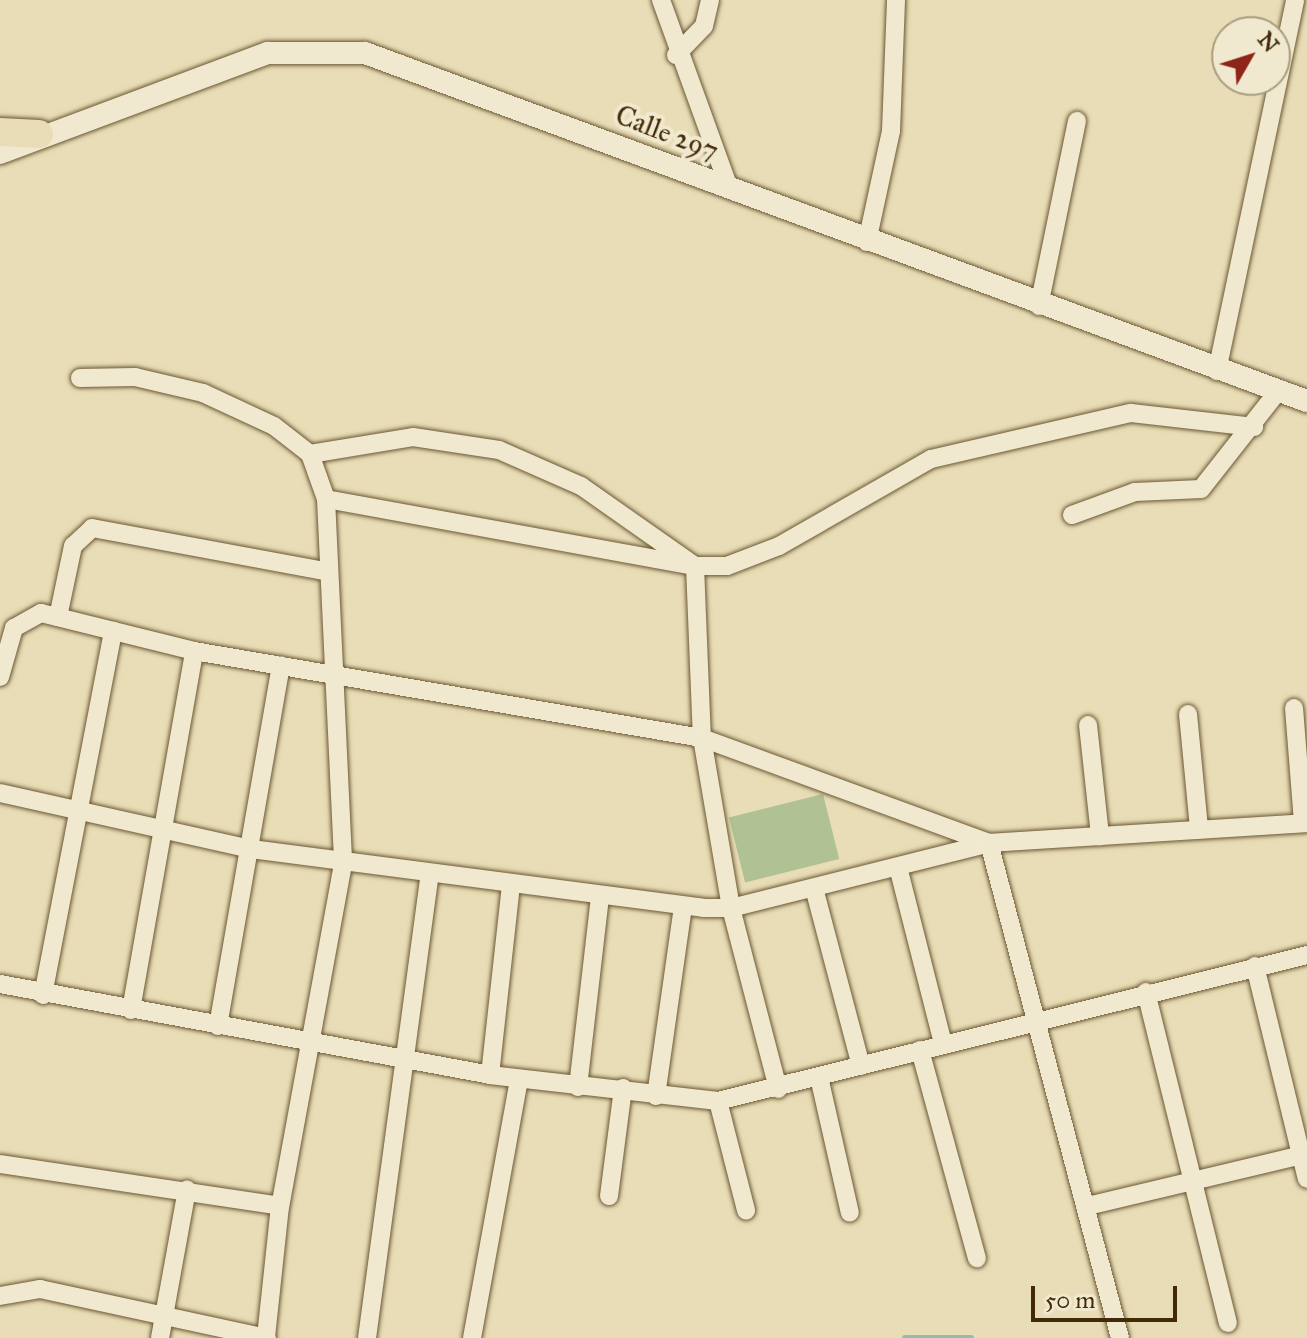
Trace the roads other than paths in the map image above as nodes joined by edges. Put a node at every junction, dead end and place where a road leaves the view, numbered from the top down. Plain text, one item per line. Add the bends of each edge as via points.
1 (661, 0) edge
2 (710, 0) edge
3 (896, 0) edge
4 (1295, 0) edge
5 (676, 55) junction
6 (1077, 121) dead end
7 (0, 132) edge
8 (39, 134) junction
9 (0, 153) edge
10 (729, 188) junction
11 (867, 242) junction
12 (1039, 306) junction
13 (1217, 371) junction
14 (80, 378) dead end
15 (1278, 391) junction
16 (1307, 401) edge
17 (1254, 427) junction
18 (310, 454) junction
19 (326, 499) junction
20 (1072, 515) dead end
21 (695, 566) junction
22 (329, 572) junction
23 (58, 617) junction
24 (113, 631) junction
25 (194, 651) junction
26 (281, 665) junction
27 (331, 674) junction
28 (0, 677) edge
29 (1294, 708) dead end
30 (1188, 714) dead end
31 (1088, 725) dead end
32 (702, 738) junction
33 (0, 793) edge
34 (82, 814) junction
35 (1305, 823) edge
36 (1199, 829) junction
37 (166, 834) junction
38 (1100, 836) junction
39 (989, 843) junction
40 (251, 849) junction
41 (343, 864) junction
42 (898, 867) junction
43 (429, 877) junction
44 (511, 886) junction
45 (814, 888) junction
46 (600, 896) junction
47 (683, 906) junction
48 (731, 908) junction
49 (1307, 955) edge
50 (1255, 966) junction
51 (0, 984) edge
52 (1146, 992) junction
53 (43, 995) junction
54 (131, 1010) junction
55 (1036, 1021) junction
56 (218, 1026) junction
57 (313, 1039) junction
58 (943, 1043) junction
59 (920, 1050) junction
60 (407, 1056) junction
61 (861, 1066) junction
62 (490, 1075) junction
63 (819, 1077) junction
64 (519, 1079) junction
65 (578, 1087) junction
66 (623, 1088) junction
67 (778, 1089) junction
68 (656, 1096) junction
69 (718, 1101) junction
70 (1304, 1155) edge
71 (0, 1164) edge
72 (1307, 1179) edge
73 (1198, 1184) junction
74 (187, 1189) junction
75 (609, 1196) dead end
76 (280, 1206) junction
77 (1088, 1206) junction
78 (746, 1210) dead end
79 (850, 1213) dead end
80 (977, 1258) dead end
81 (0, 1296) edge
82 (164, 1315) junction
83 (1228, 1323) dead end
84 (266, 1337) edge
85 (160, 1338) edge
86 (367, 1338) edge
87 (472, 1338) edge
88 (1120, 1338) edge

1 - 5 street
2 - 5 street via 704,26
3 - 11 street via 891,131
4 - 13 street
5 - 10 street
6 - 12 street
7 - 8 highway
8 - 9 street, Calle 297
8 - 10 street, Calle 297 via 268,53 365,53
10 - 11 street, Calle 297
11 - 12 street, Calle 297
12 - 13 street, Calle 297
13 - 15 street, Calle 297
14 - 18 street via 135,377 203,393 274,426
15 - 16 street, Calle 297
15 - 17 street
17 - 20 street via 1201,489 1135,492
17 - 21 street via 1131,413 931,459 779,546 727,566
18 - 19 street
18 - 21 street via 413,437 499,450 581,486
19 - 21 street
19 - 22 street
21 - 32 street
22 - 23 street via 92,528 73,546
22 - 27 street
23 - 24 street
23 - 28 street via 41,613 14,628
24 - 25 street
24 - 34 street
25 - 26 street
25 - 37 street
26 - 27 street
26 - 40 street
27 - 32 street
27 - 41 street
29 - 35 street
30 - 36 street
31 - 38 street
32 - 39 street
32 - 48 street
33 - 34 street
34 - 37 street
34 - 53 street
35 - 36 street
36 - 38 street
37 - 40 street
37 - 54 street
38 - 39 street
39 - 42 street
39 - 55 street
40 - 41 street
40 - 56 street
41 - 43 street
41 - 57 street
42 - 45 street
42 - 58 street
43 - 44 street
43 - 60 street
44 - 46 street
44 - 62 street
45 - 48 street
45 - 61 street
46 - 47 street
46 - 65 street
47 - 48 street
47 - 68 street
48 - 67 street
49 - 50 street
50 - 52 street
50 - 70 street
51 - 53 street
52 - 55 street
52 - 73 street
53 - 54 street
54 - 56 street
55 - 58 street
55 - 77 street
56 - 57 street
57 - 60 street
57 - 76 street
58 - 59 street
59 - 61 street
59 - 80 street
60 - 62 street
60 - 86 street
61 - 63 street
62 - 64 street
63 - 67 street
63 - 79 street
64 - 65 street
64 - 87 street
65 - 66 street
66 - 68 street
66 - 75 street
67 - 69 street
68 - 69 street
69 - 78 street
70 - 72 street
70 - 73 street
71 - 74 street
73 - 77 street
73 - 83 street
74 - 76 street
74 - 82 street
76 - 84 street
77 - 88 street
81 - 82 street via 40,1289
82 - 84 street
82 - 85 street

